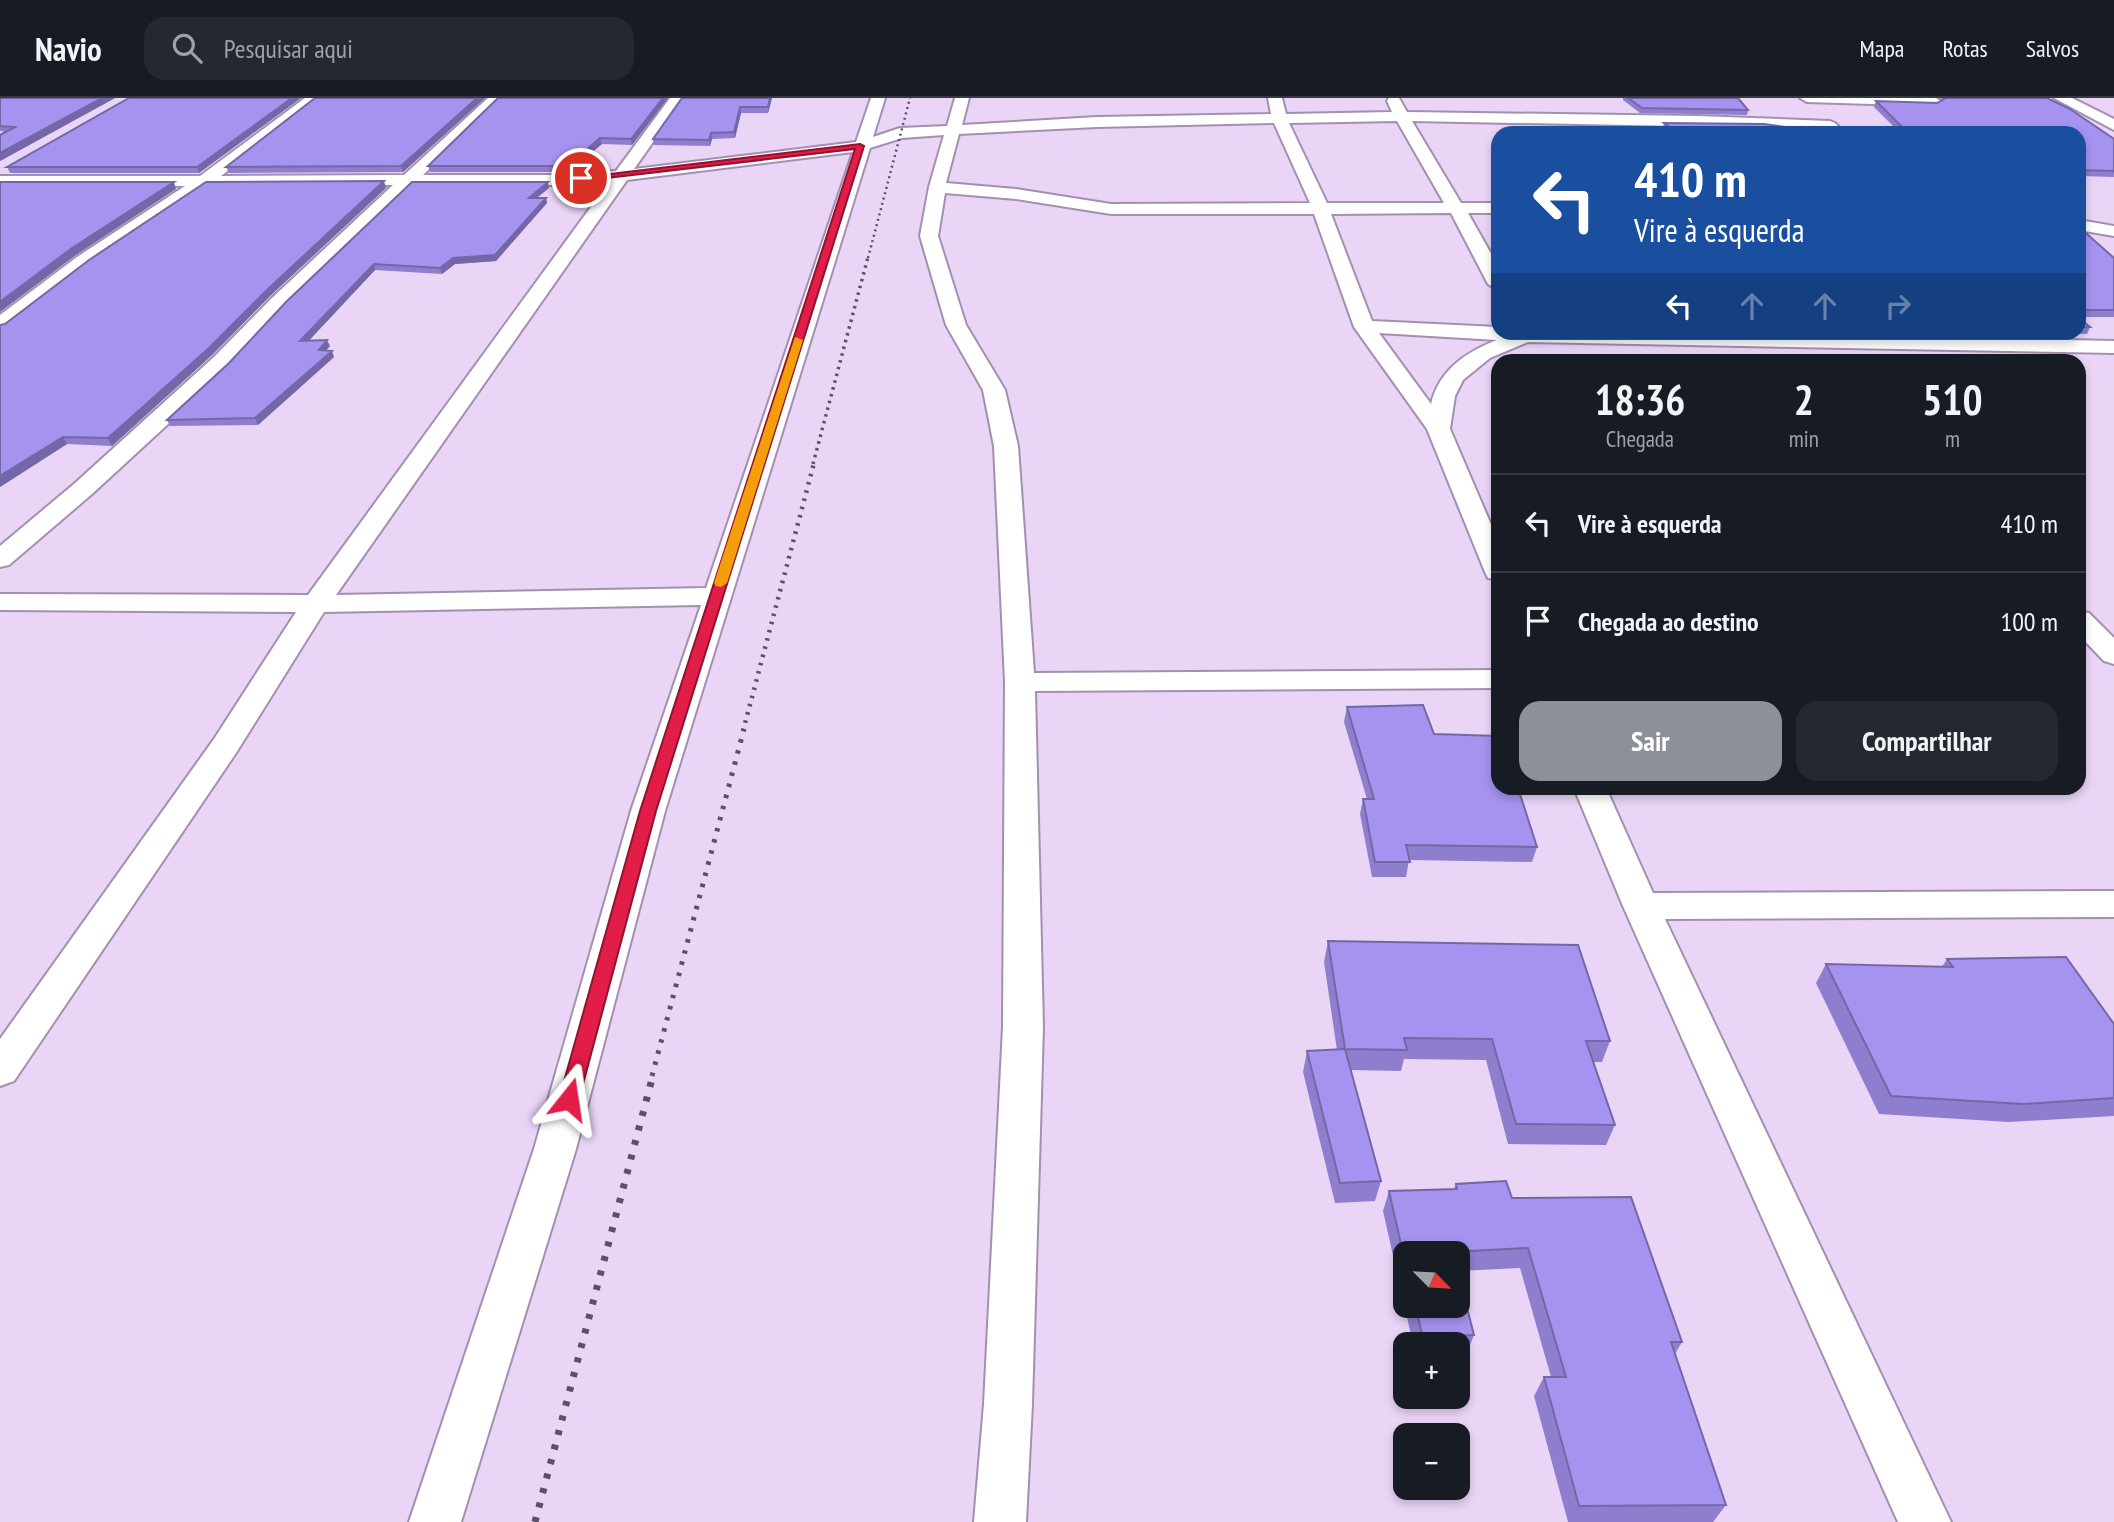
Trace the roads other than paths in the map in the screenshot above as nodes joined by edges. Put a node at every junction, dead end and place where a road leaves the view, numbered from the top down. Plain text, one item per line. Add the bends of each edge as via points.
1 (314, 98) edge
2 (496, 98) edge
3 (677, 98) edge
4 (878, 98) edge
5 (962, 98) edge
6 (1392, 98) edge
7 (1503, 98) edge
8 (1790, 98) edge
9 (1807, 98) edge
10 (2061, 98) edge
11 (1935, 102) edge
12 (1621, 103) dead end
13 (1090, 107) dead end
14 (1277, 107) edge
15 (1402, 116) junction
16 (1519, 117) junction
17 (1637, 120) junction
18 (1097, 122) junction
19 (2114, 125) edge
20 (1526, 126) edge
21 (1643, 126) edge
22 (1799, 126) edge
23 (1828, 126) edge
24 (954, 129) junction
25 (860, 146) junction
26 (621, 176) junction
27 (205, 180) junction
28 (411, 180) junction
29 (0, 181) edge
30 (937, 187) junction
31 (1320, 207) junction
32 (1454, 208) junction
33 (1491, 208) edge
34 (2086, 226) edge
35 (2114, 231) edge
36 (1491, 271) edge
37 (0, 325) edge
38 (1364, 327) junction
39 (1491, 332) edge
40 (1511, 340) edge
41 (1783, 340) edge
42 (1838, 340) edge
43 (2027, 340) edge
44 (1818, 342) junction
45 (2114, 348) edge
46 (1829, 354) edge
47 (1438, 429) junction
48 (1491, 555) edge
49 (0, 559) edge
50 (716, 596) junction
51 (0, 602) edge
52 (316, 603) junction
53 (2086, 626) edge
54 (2114, 655) edge
55 (1491, 679) edge
56 (1020, 682) junction
57 (1593, 795) edge
58 (2114, 904) edge
59 (1641, 906) junction
60 (0, 1070) edge
61 (435, 1522) edge
62 (1000, 1522) edge
63 (1925, 1522) edge

1 - 27 street
2 - 28 street
3 - 26 street
4 - 25 street
5 - 24 street
6 - 15 street
7 - 16 street
8 - 23 street
9 - 11 street
10 - 19 street
12 - 17 street
13 - 18 street
14 - 15 street
14 - 18 street
14 - 31 street
15 - 16 street
15 - 32 street
16 - 17 street
16 - 20 street
17 - 21 street
17 - 22 street
18 - 24 street
24 - 25 street via 900,133
24 - 30 street
25 - 26 street
25 - 50 street
26 - 28 street
26 - 52 street
27 - 28 street
27 - 29 street
27 - 37 street via 84,261
28 - 49 street via 279,302 222,362
30 - 31 street via 1111,209
30 - 56 street via 929,236 956,325 994,390 1006,446
31 - 32 street
31 - 38 street
32 - 33 street
32 - 36 street
34 - 35 street
38 - 39 street
38 - 47 street
40 - 47 street via 1481,353 1462,368 1447,387
41 - 44 street
42 - 44 street
43 - 45 street
44 - 46 street
47 - 48 street
50 - 52 street
50 - 61 street via 648,811 555,1149
51 - 52 street
52 - 60 street via 225,746
53 - 54 street
55 - 56 street
56 - 62 street via 1023,1027
57 - 59 street
58 - 59 street
59 - 63 street

